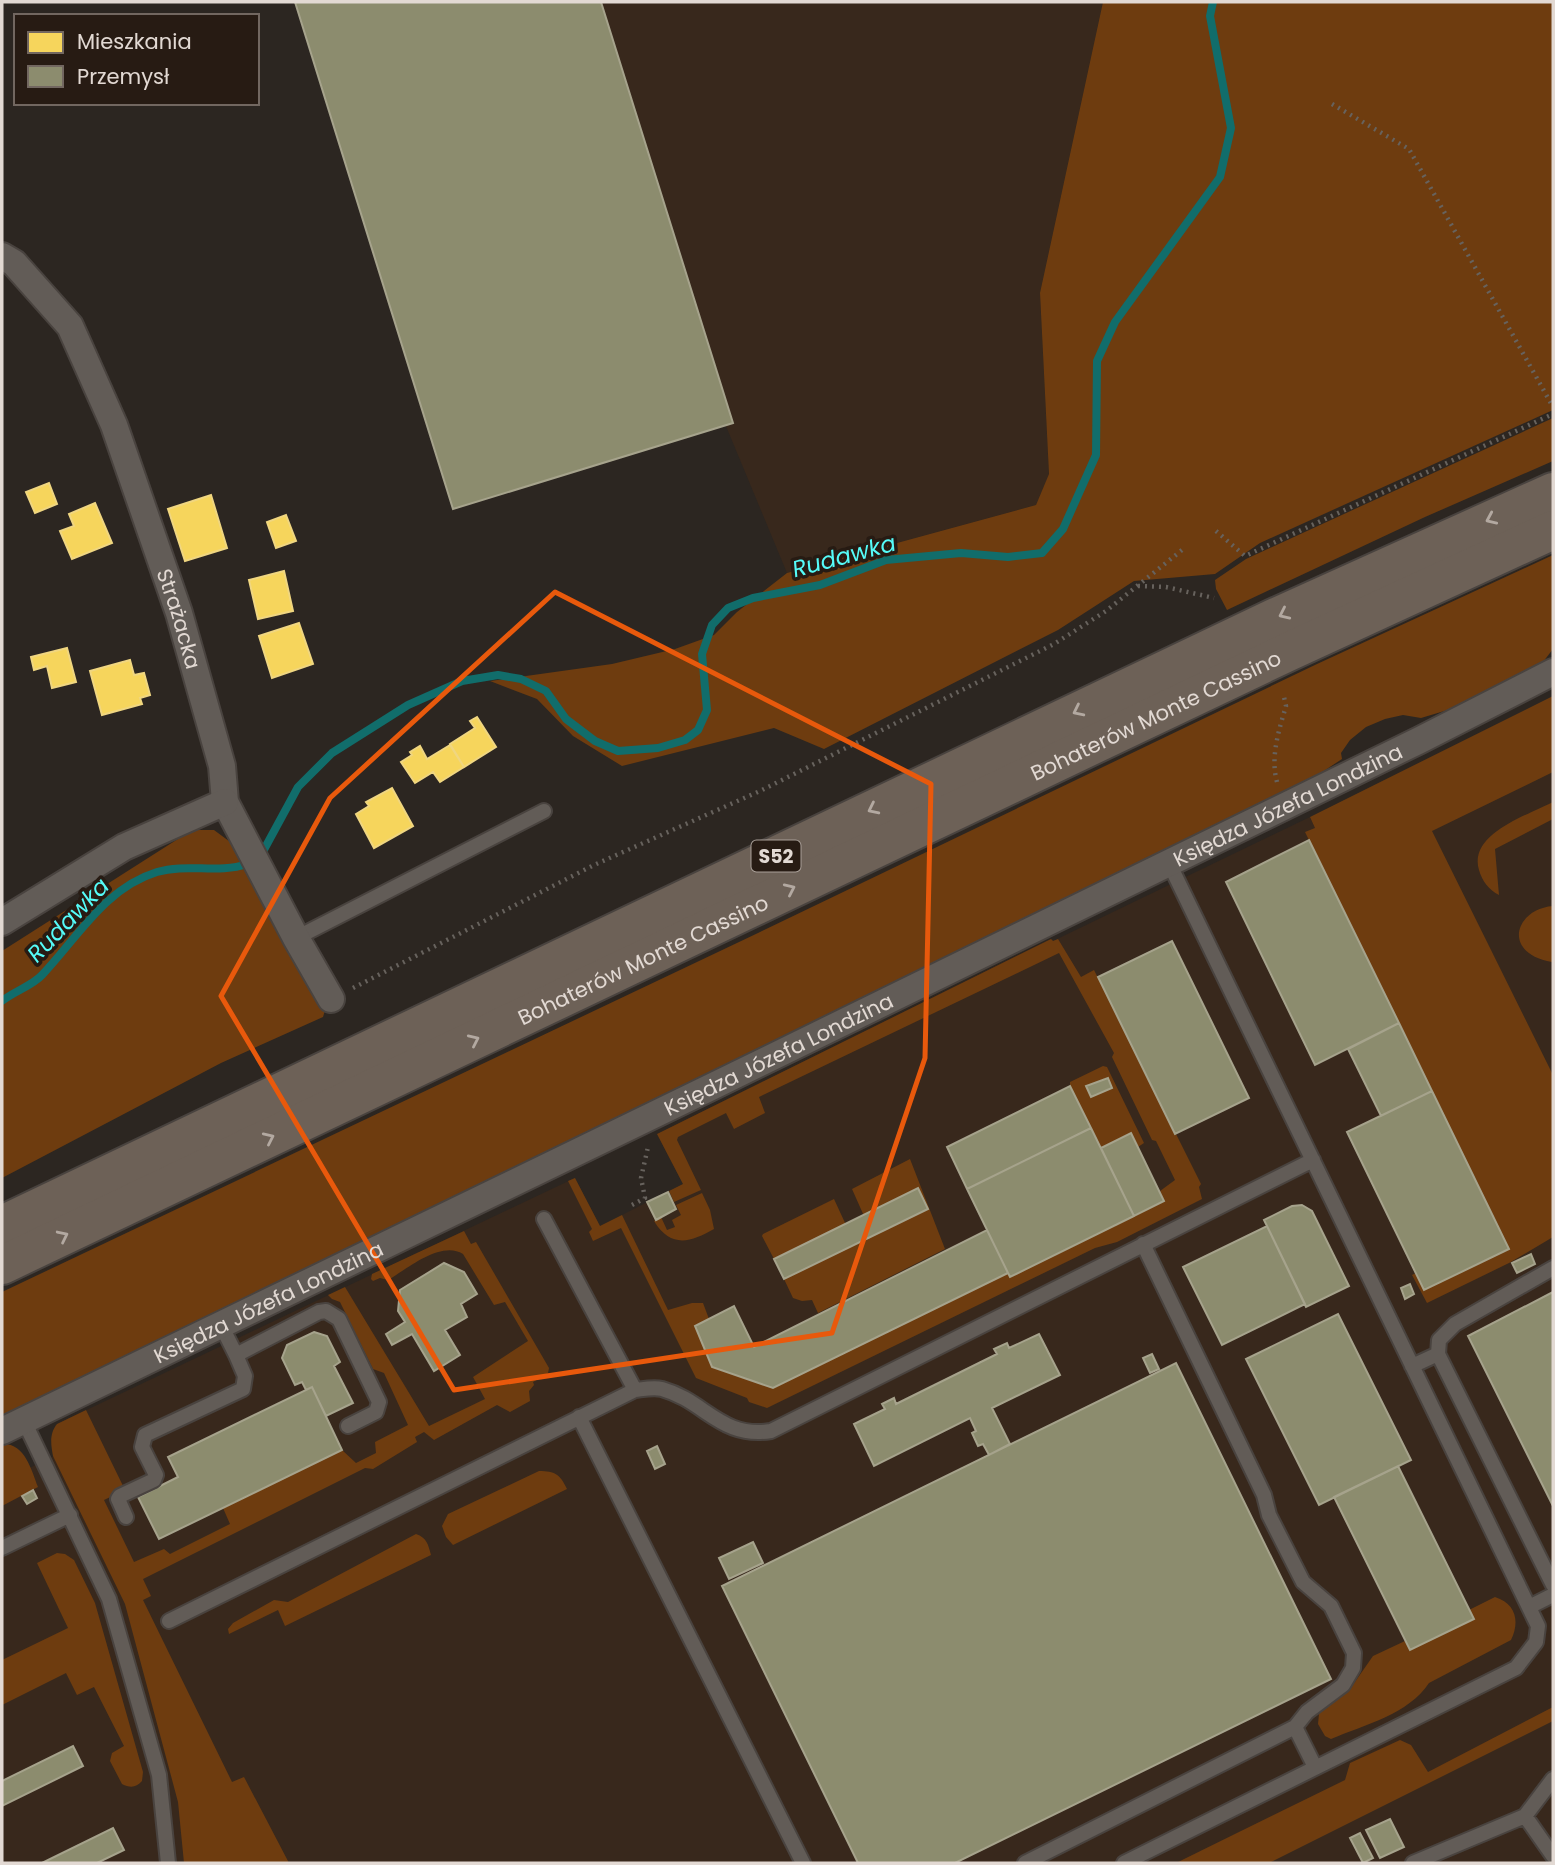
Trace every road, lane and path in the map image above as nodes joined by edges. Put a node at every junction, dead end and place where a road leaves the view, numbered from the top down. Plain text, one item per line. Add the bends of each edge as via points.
1 (1332, 103) dead end
2 (2, 256) edge
3 (1553, 407) edge
4 (1553, 414) edge
5 (1553, 492) edge
6 (1553, 530) edge
7 (1216, 531) dead end
8 (1182, 550) dead end
9 (1137, 586) junction
10 (1214, 598) dead end
11 (1553, 672) edge
12 (1284, 697) dead end
13 (225, 802) junction
14 (1288, 805) junction
15 (544, 811) dead end
16 (1169, 863) junction
17 (2, 922) edge
18 (296, 938) junction
19 (331, 999) joint
20 (1313, 1160) junction
21 (544, 1219) dead end
22 (2, 1225) edge
23 (1143, 1244) junction
24 (2, 1265) edge
25 (1553, 1268) edge
26 (221, 1325) junction
27 (1438, 1354) junction
28 (236, 1355) junction
29 (1412, 1366) junction
30 (635, 1390) junction
31 (579, 1417) junction
32 (13, 1426) edge
33 (348, 1426) dead end
34 (70, 1515) junction
35 (126, 1517) dead end
36 (2, 1548) edge
37 (1553, 1586) edge
38 (1553, 1595) edge
39 (1529, 1607) junction
40 (169, 1621) dead end
41 (1295, 1727) junction
42 (1315, 1767) junction
43 (1553, 1779) edge
44 (1525, 1816) junction
45 (1553, 1856) edge
46 (168, 1863) edge
47 (803, 1863) edge
48 (1025, 1863) edge
49 (1124, 1863) edge
50 (1413, 1863) edge
51 (1549, 1863) edge

1 - 3 path via 1409,149
2 - 13 street, Strażacka via 14,263 71,326 114,425 178,613 222,766
4 - 7 path via 1245,556
5 -> 22 highway, Bohaterów Monte Cassino / S52 via 1249,630
24 -> 6 highway, Bohaterów Monte Cassino / S52
8 - 9 path
9 - 10 path
9 - 19 path via 1054,644
11 - 14 street, Księdza Józefa Londzina
12 - 14 path via 1274,771
13 - 17 street via 124,847
13 - 18 street, Strażacka
14 - 16 street, Księdza Józefa Londzina
15 - 18 lane
16 - 20 lane
16 - 26 street, Księdza Józefa Londzina
18 - 19 street, Strażacka
20 - 23 lane
20 - 29 lane
21 - 30 lane
23 - 30 lane via 771,1430 753,1433 736,1429 678,1395 659,1388
23 - 41 lane via 1303,1582 1331,1606 1354,1653 1353,1668 1343,1685
25 - 27 lane via 1455,1324 1439,1340
26 - 28 lane
26 - 32 street, Księdza Józefa Londzina
27 - 29 lane
27 - 37 lane
28 - 33 lane via 319,1312 332,1314 339,1319 379,1402 376,1412
28 - 35 lane via 245,1376 243,1389 145,1435 142,1447 156,1475 120,1496
29 - 39 lane
30 - 31 lane
31 - 40 lane
31 - 47 lane
32 - 34 lane
34 - 36 lane
34 - 46 lane via 109,1599 159,1775
38 - 39 lane
39 - 42 lane via 1538,1626 1536,1642 1516,1668
41 - 42 lane
41 - 48 lane
42 - 49 lane
43 - 44 lane
44 - 45 lane
44 - 50 lane
45 - 51 lane

